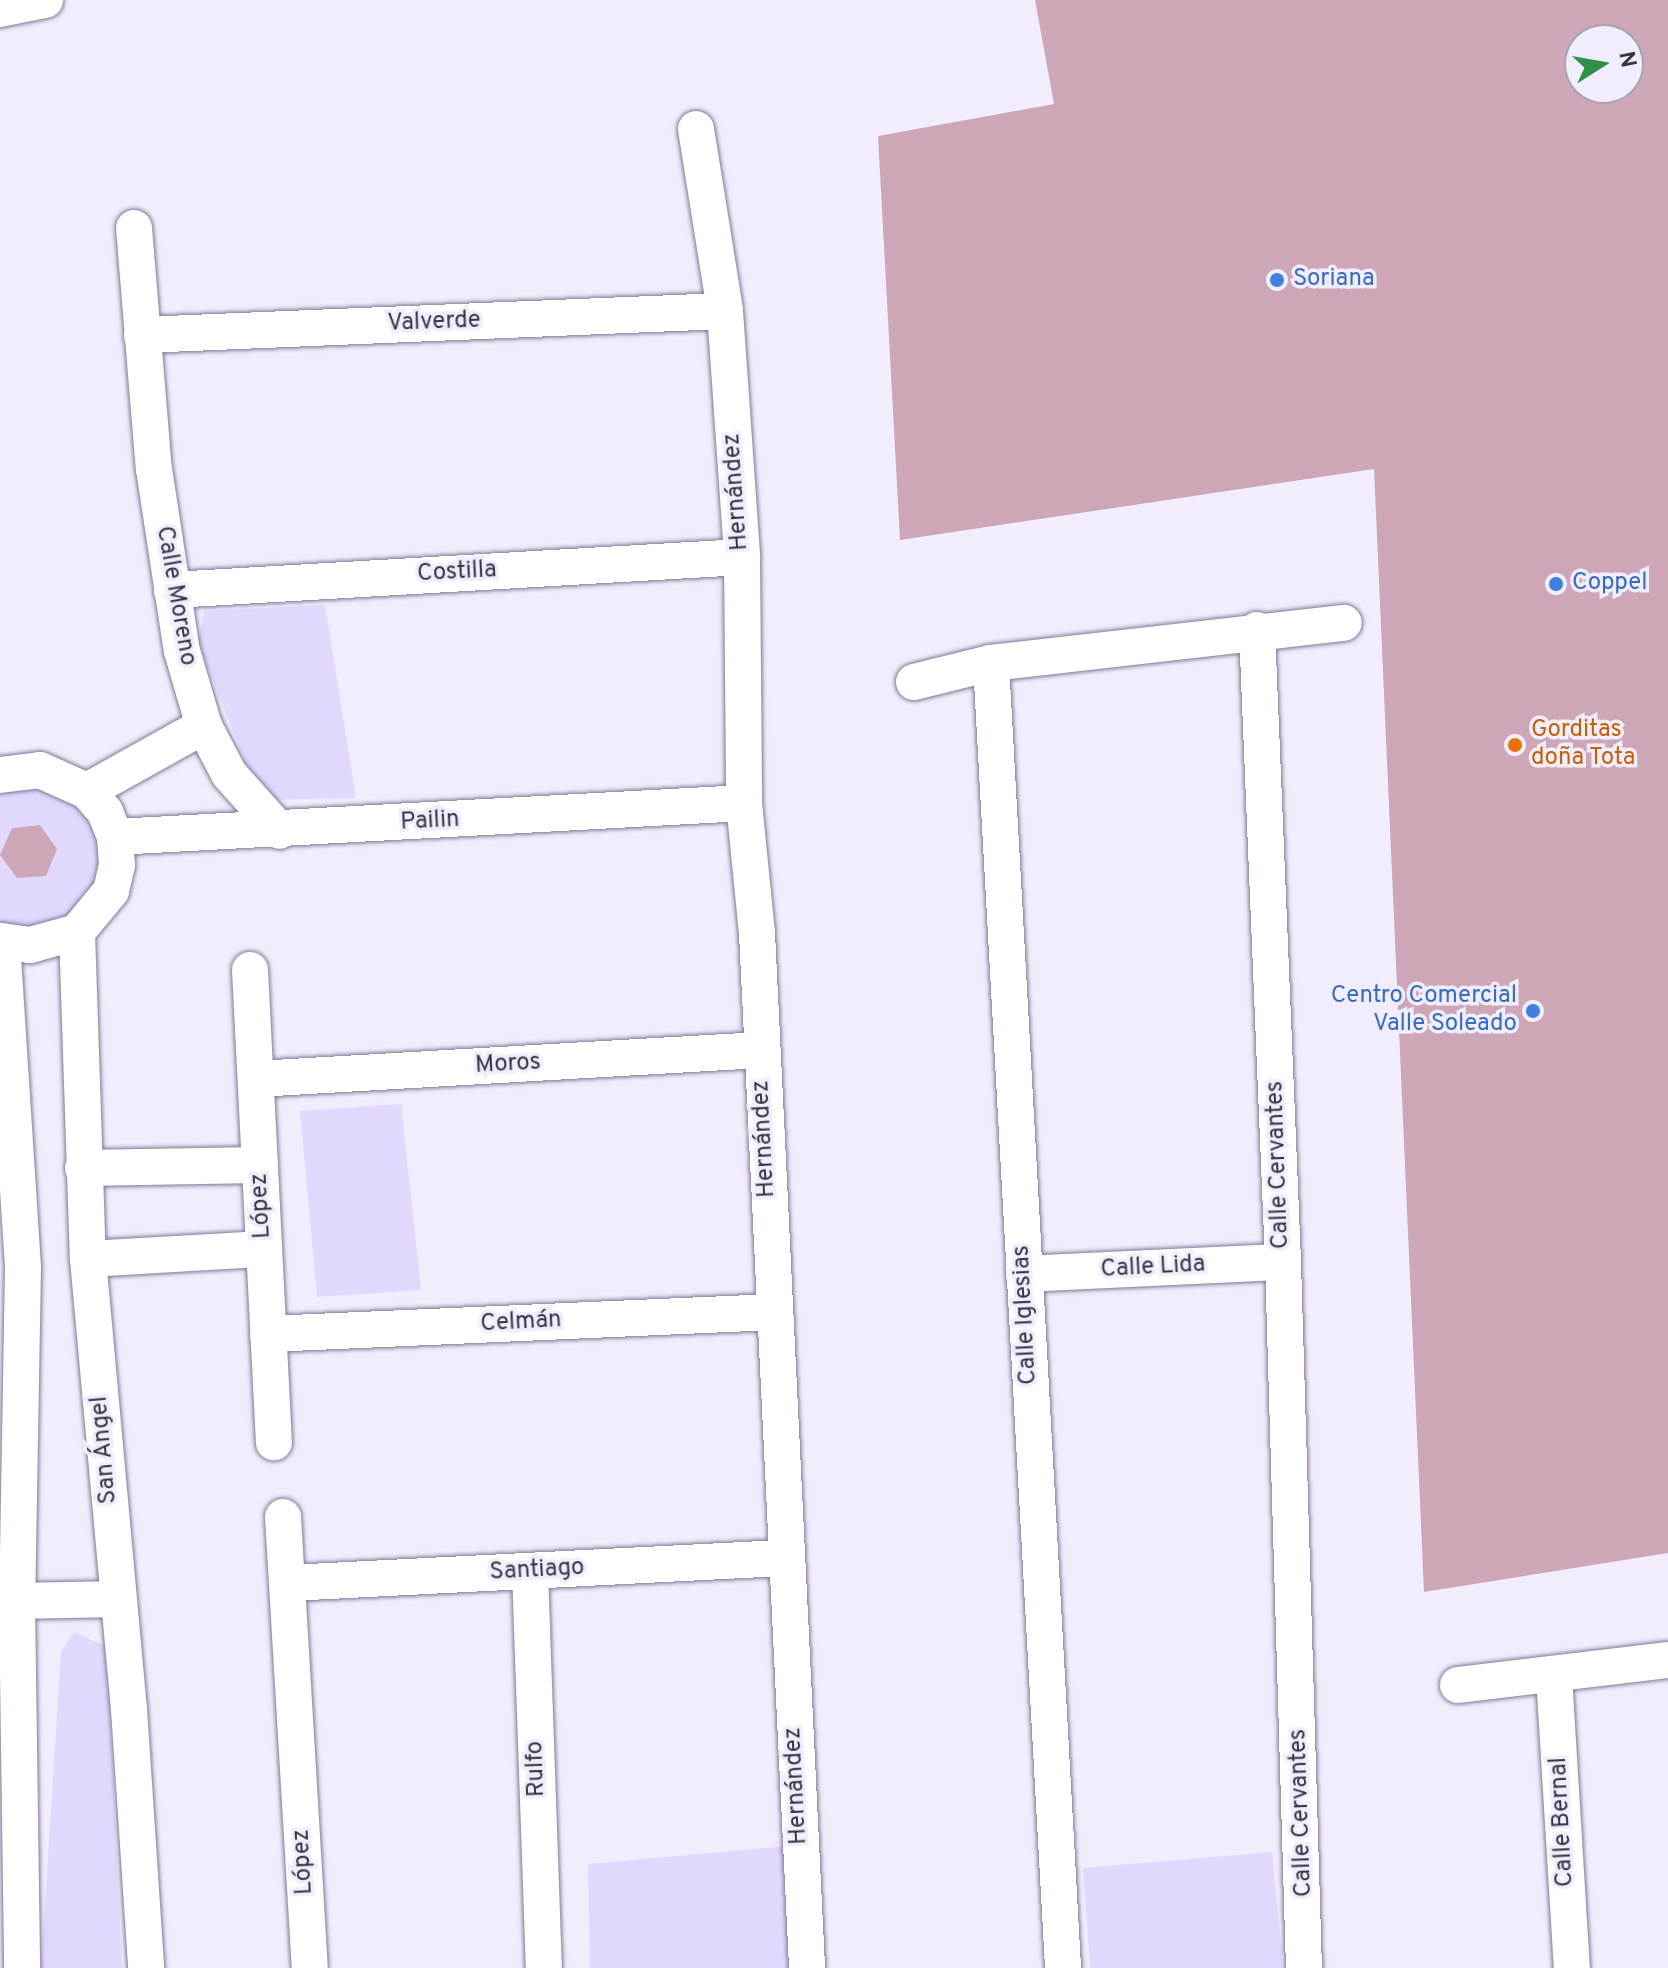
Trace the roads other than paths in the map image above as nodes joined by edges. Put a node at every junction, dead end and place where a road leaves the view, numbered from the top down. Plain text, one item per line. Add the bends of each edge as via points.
1 (45, 0) edge
2 (0, 9) edge
3 (696, 129) dead end
4 (134, 228) dead end
5 (725, 311) junction
6 (142, 335) junction
7 (742, 557) junction
8 (172, 590) junction
9 (1344, 623) dead end
10 (1257, 630) junction
11 (991, 663) junction
12 (914, 682) dead end
13 (204, 726) junction
14 (0, 775) edge
15 (87, 791) junction
16 (744, 803) junction
17 (280, 831) junction
18 (115, 837) junction
19 (77, 932) junction
20 (1, 942) edge
21 (250, 970) dead end
22 (761, 1050) junction
23 (256, 1079) junction
24 (260, 1165) junction
25 (83, 1168) junction
26 (10, 1174) edge
27 (264, 1249) junction
28 (88, 1259) junction
29 (1283, 1262) junction
30 (12, 1267) edge
31 (1024, 1274) junction
32 (773, 1312) junction
33 (268, 1334) junction
34 (274, 1442) dead end
35 (283, 1517) dead end
36 (785, 1558) junction
37 (530, 1571) junction
38 (289, 1583) junction
39 (118, 1599) junction
40 (17, 1601) junction
41 (1668, 1660) edge
42 (1554, 1676) junction
43 (1458, 1685) dead end
44 (22, 1968) edge
45 (146, 1968) edge
46 (310, 1968) edge
47 (544, 1968) edge
48 (807, 1968) edge
49 (1063, 1968) edge
50 (1304, 1968) edge
51 (1572, 1968) edge

1 - 2 street
3 - 5 street, Hernández
4 - 6 street, Calle Moreno
5 - 6 street, Valverde
5 - 7 street, Hernández
6 - 8 street, Calle Moreno
7 - 8 street, Costilla
7 - 16 street, Hernández
8 - 13 street, Calle Moreno
9 - 10 street
10 - 11 street
10 - 29 street, Calle Cervantes
11 - 12 street
11 - 31 street, Calle Iglesias
13 - 15 street
13 - 17 street, Calle Moreno via 229,774
14 - 15 street via 40,770
15 - 18 street via 105,812
16 - 17 street, Pailin
16 - 22 street, Hernández via 757,933
17 - 18 street, Pailin
18 - 19 street via 117,865 111,891
19 - 20 street via 30,945
19 - 25 street, San Ángel
20 - 26 street
21 - 23 street, López
22 - 23 street, Moros
22 - 32 street, Hernández
23 - 24 street, López
24 - 25 street
24 - 27 street, López
25 - 28 street, San Ángel
26 - 30 street
27 - 28 street
27 - 33 street, López
28 - 39 street, San Ángel
29 - 31 street, Calle Lida
29 - 50 street, Calle Cervantes
30 - 40 street
31 - 49 street, Calle Iglesias
32 - 33 street, Celmán
32 - 36 street, Hernández
33 - 34 street, López
35 - 38 street, López
36 - 37 street, Santiago
36 - 48 street, Hernández
37 - 38 street, Santiago
37 - 47 street, Rulfo
38 - 46 street, López
39 - 40 street
39 - 45 street, San Ángel
40 - 44 street
41 - 42 street
42 - 43 street
42 - 51 street, Calle Bernal

